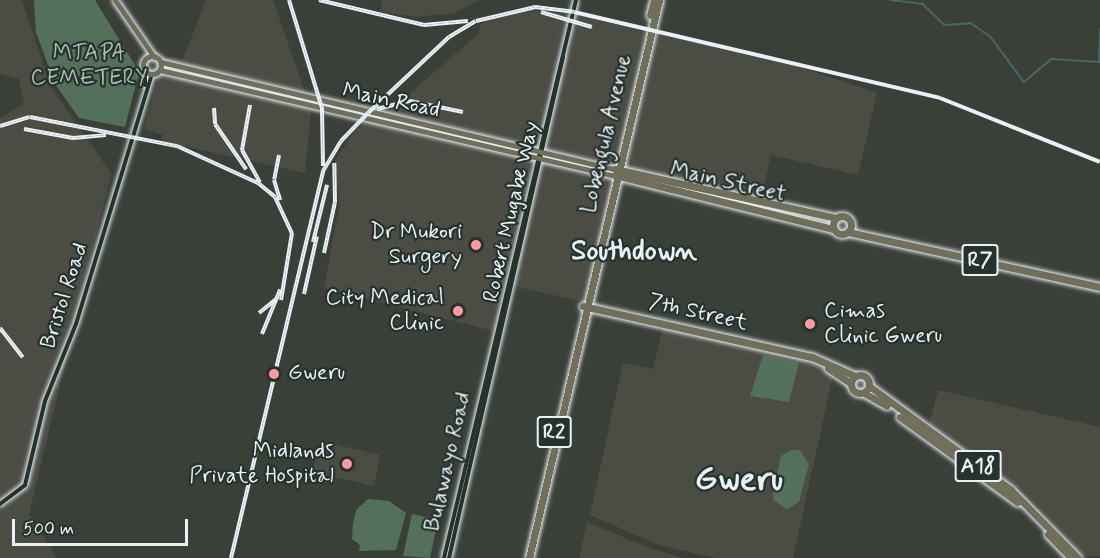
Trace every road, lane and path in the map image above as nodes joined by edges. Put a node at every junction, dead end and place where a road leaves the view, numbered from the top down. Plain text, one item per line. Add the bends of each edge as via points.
1 (115, 0) edge
2 (576, 0) edge
3 (654, 0) edge
4 (659, 0) edge
5 (142, 46) junction
6 (154, 57) junction
7 (144, 62) junction
8 (160, 62) junction
9 (160, 70) junction
10 (145, 72) junction
11 (152, 75) junction
12 (145, 86) junction
13 (269, 93) junction
14 (540, 155) junction
15 (616, 172) junction
16 (836, 218) junction
17 (817, 219) junction
18 (849, 228) junction
19 (833, 229) junction
20 (1100, 287) edge
21 (584, 306) junction
22 (805, 356) junction
23 (489, 375) junction
24 (855, 376) junction
25 (850, 383) junction
26 (869, 386) junction
27 (864, 393) junction
28 (0, 504) edge
29 (1033, 515) junction
30 (1070, 554) edge
31 (444, 558) edge
32 (449, 558) edge
33 (527, 558) edge
34 (1078, 558) edge

1 - 5 main road
2 - 14 street, Robert Mugabe Way
3 - 15 highway, Lobengula Avenue / R2
4 - 15 highway, Lobengula Avenue / R2
5 - 6 main road
5 - 7 main road
6 - 7 main road
6 - 8 main road
7 - 10 main road
8 - 9 main road
8 - 13 main road, Main Road
9 - 11 main road
9 - 13 main road, Main Road
10 - 11 main road
10 - 12 street, Bristol Road
11 - 12 street, Bristol Road
12 - 28 street, Bristol Road via 76,324 45,401 25,485
13 - 14 main road, Main Road
14 - 15 main road, Main Road
14 - 23 street, Robert Mugabe Way
15 - 17 highway, Main Street / R7
15 - 21 highway, Lobengula Avenue / R2
16 - 17 highway, Main Street / R7
16 - 18 highway, Main Street / R7 via 846,217
16 - 19 highway
17 - 19 highway, Main Street / R7
18 - 19 highway, Main Street / R7 via 840,234
18 - 20 highway, R7
21 - 22 highway, 7th Street / A18
21 - 33 highway, Lobengula Avenue / R2
22 - 24 highway, 7th Street / A18
22 - 25 highway, 7th Street / A18
23 - 31 street, Bulawayo Road
23 - 32 street, Bulawayo Road
24 - 25 highway
24 - 26 highway, A18 via 865,376
25 - 27 highway, A18 via 853,391
26 - 27 highway
26 - 29 highway, A18 via 1001,483
27 - 29 highway, A18
29 - 30 highway, A18
30 - 34 highway, A18

